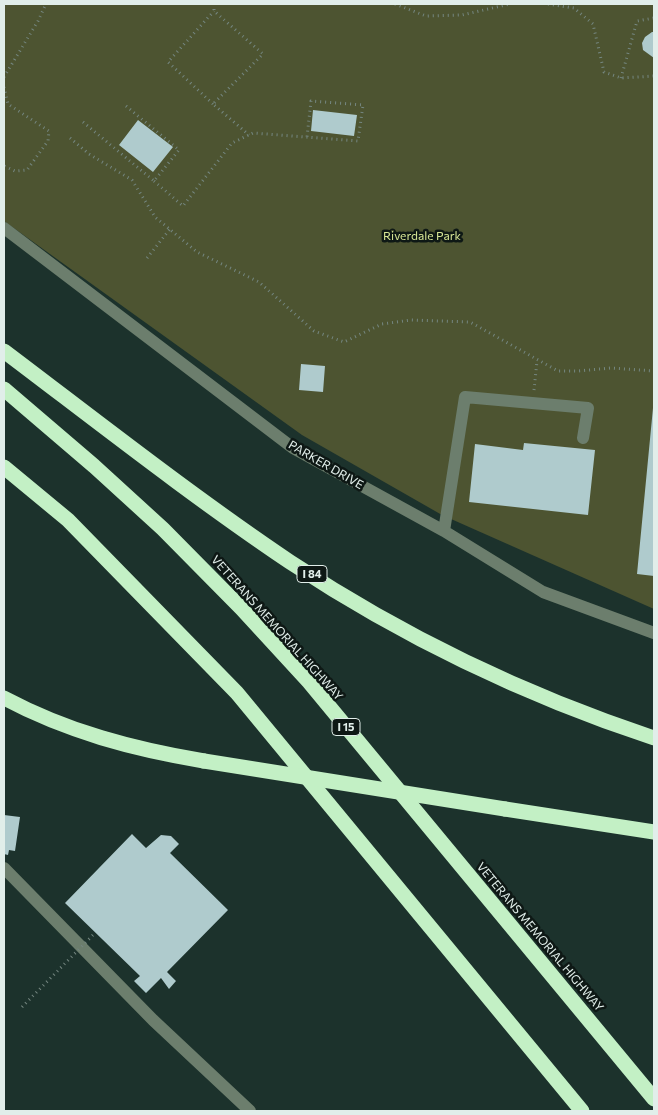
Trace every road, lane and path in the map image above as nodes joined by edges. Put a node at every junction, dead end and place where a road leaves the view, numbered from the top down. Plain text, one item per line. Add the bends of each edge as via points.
1 (46, 4) edge
2 (214, 4) edge
3 (395, 4) edge
4 (510, 4) edge
5 (548, 4) edge
6 (214, 11) junction
7 (654, 18) edge
8 (654, 76) edge
9 (4, 77) edge
10 (621, 78) junction
11 (4, 88) edge
12 (212, 104) junction
13 (126, 106) dead end
14 (83, 122) dead end
15 (249, 134) junction
16 (307, 137) junction
17 (70, 138) dead end
18 (4, 166) edge
19 (154, 181) junction
20 (4, 228) edge
21 (170, 229) junction
22 (147, 258) dead end
23 (4, 351) edge
24 (537, 361) junction
25 (654, 371) edge
26 (4, 389) edge
27 (533, 392) dead end
28 (583, 438) dead end
29 (4, 467) edge
30 (444, 530) junction
31 (654, 633) edge
32 (4, 698) edge
33 (654, 738) edge
34 (654, 832) edge
35 (4, 868) edge
36 (95, 933) dead end
37 (22, 1007) dead end
38 (654, 1099) edge
39 (250, 1111) edge
40 (582, 1111) edge

1 - 9 path
2 - 6 path
3 - 4 path via 426,16 462,15
5 - 10 path via 574,8 593,24 604,72
6 - 12 path via 168,62
6 - 12 path via 263,54
7 - 10 path via 637,21
8 - 10 path
11 - 18 path via 8,104 49,131 48,141 27,170 15,172
12 - 15 path
13 - 19 path via 179,150
14 - 19 path
15 - 16 path
15 - 19 path via 232,143 183,206
16 - 16 path via 358,141 363,105 311,101
17 - 21 path via 89,154 132,180 155,217
20 - 30 street, PARKER DRIVE via 293,448
21 - 22 path
21 - 24 path via 197,252 259,282 314,331 344,342 382,324 411,320 470,322
23 - 33 highway, I 84 via 291,562 380,616 507,681
24 - 25 path via 558,371 611,368
24 - 27 path
26 - 38 highway, VETERANS MEMORIAL HIGHWAY / I 15 via 156,523 303,676
28 - 30 street via 588,408 465,397
29 - 40 highway via 68,520 237,693
30 - 31 street, PARKER DRIVE via 543,592
32 - 34 highway, bridge via 53,722 144,750
35 - 39 street via 153,1020
36 - 37 path, bridge

